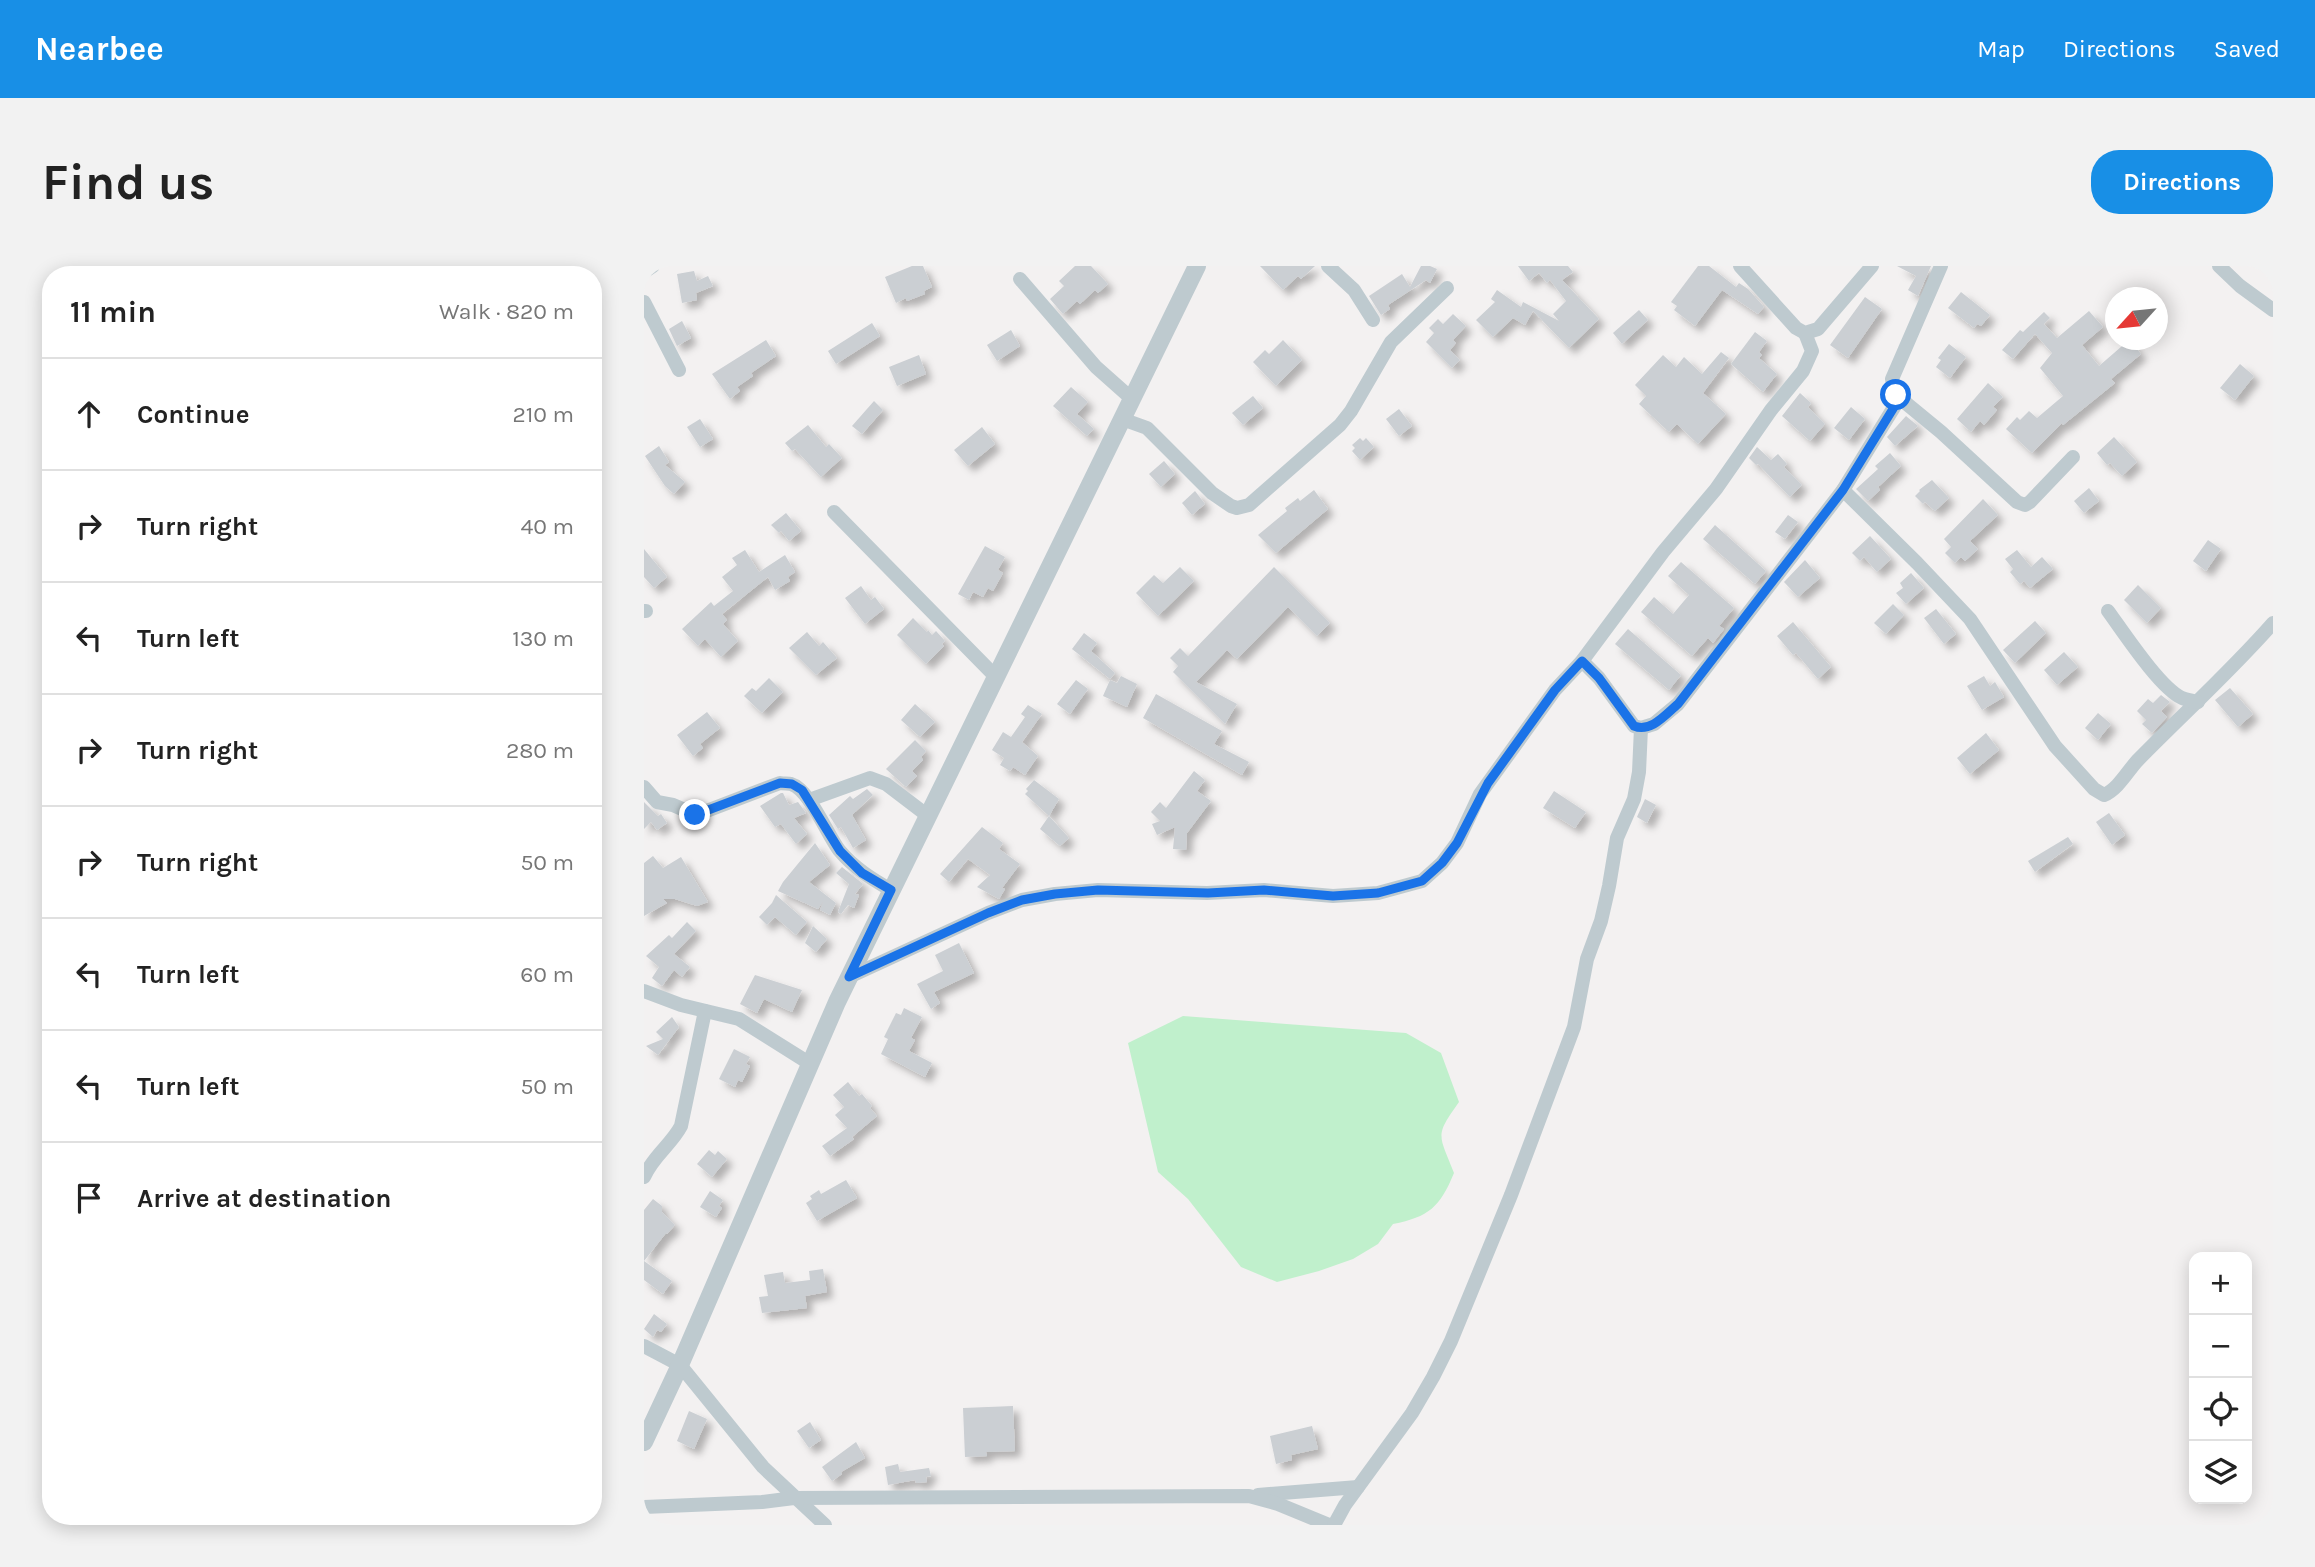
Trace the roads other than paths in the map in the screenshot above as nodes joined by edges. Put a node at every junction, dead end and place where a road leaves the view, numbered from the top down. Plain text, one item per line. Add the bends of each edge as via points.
1 (653, 266) edge
2 (1197, 266) edge
3 (1328, 266) edge
4 (1740, 266) edge
5 (1872, 266) edge
6 (1941, 266) edge
7 (2219, 266) edge
8 (644, 272) edge
9 (1020, 279) dead end
10 (1447, 288) dead end
11 (644, 302) edge
12 (2273, 310) edge
13 (1373, 320) dead end
14 (1805, 333) junction
15 (679, 370) dead end
16 (1896, 395) junction
17 (1132, 399) junction
18 (1122, 419) junction
19 (2073, 457) dead end
20 (1843, 490) junction
21 (834, 512) dead end
22 (2108, 611) dead end
23 (2273, 623) edge
24 (1582, 661) junction
25 (996, 677) junction
26 (2198, 702) junction
27 (1641, 729) junction
28 (644, 787) edge
29 (809, 800) junction
30 (928, 816) junction
31 (891, 890) junction
32 (849, 977) junction
33 (644, 991) edge
34 (705, 1011) junction
35 (809, 1063) junction
36 (644, 1177) edge
37 (644, 1346) edge
38 (680, 1365) junction
39 (644, 1442) edge
40 (1358, 1487) junction
41 (1249, 1496) junction
42 (794, 1497) junction
43 (644, 1507) edge
44 (825, 1525) edge
45 (1331, 1525) edge

1 - 8 street
2 - 17 street
3 - 13 street via 1354,290
4 - 14 street
5 - 14 street via 1818,328
6 - 16 street via 1892,379
7 - 12 street
9 - 17 street via 1096,367
10 - 18 street via 1391,342 1340,425 1249,505 1231,506 1147,428
11 - 15 street
14 - 24 street via 1812,351 1803,371
16 - 19 street via 2025,505
16 - 20 street via 1896,404
17 - 18 street
18 - 25 street
20 - 26 street via 1970,619 2055,746 2100,794 2108,794
20 - 27 street via 1678,704
21 - 25 street
22 - 26 street via 2158,677 2183,699
23 - 26 street
24 - 27 street via 1629,721
24 - 32 street via 1555,690 1488,783 1457,843 1422,881 1378,893 1333,896 1264,890 1055,894 988,913
25 - 30 street
27 - 40 street via 1634,799 1617,838 1574,1027 1451,1341 1412,1413
28 - 29 street via 657,802 695,815 780,783 792,784
29 - 30 street via 870,778 886,784
29 - 31 street via 840,851 862,873
30 - 31 street
31 - 32 street
32 - 35 street
33 - 34 street
34 - 35 street via 739,1018
34 - 36 street via 681,1126 653,1158
35 - 38 street
37 - 38 street
38 - 39 street
38 - 42 street via 763,1467
40 - 41 street
40 - 45 street
41 - 42 street
41 - 45 street
42 - 43 street
42 - 44 street

